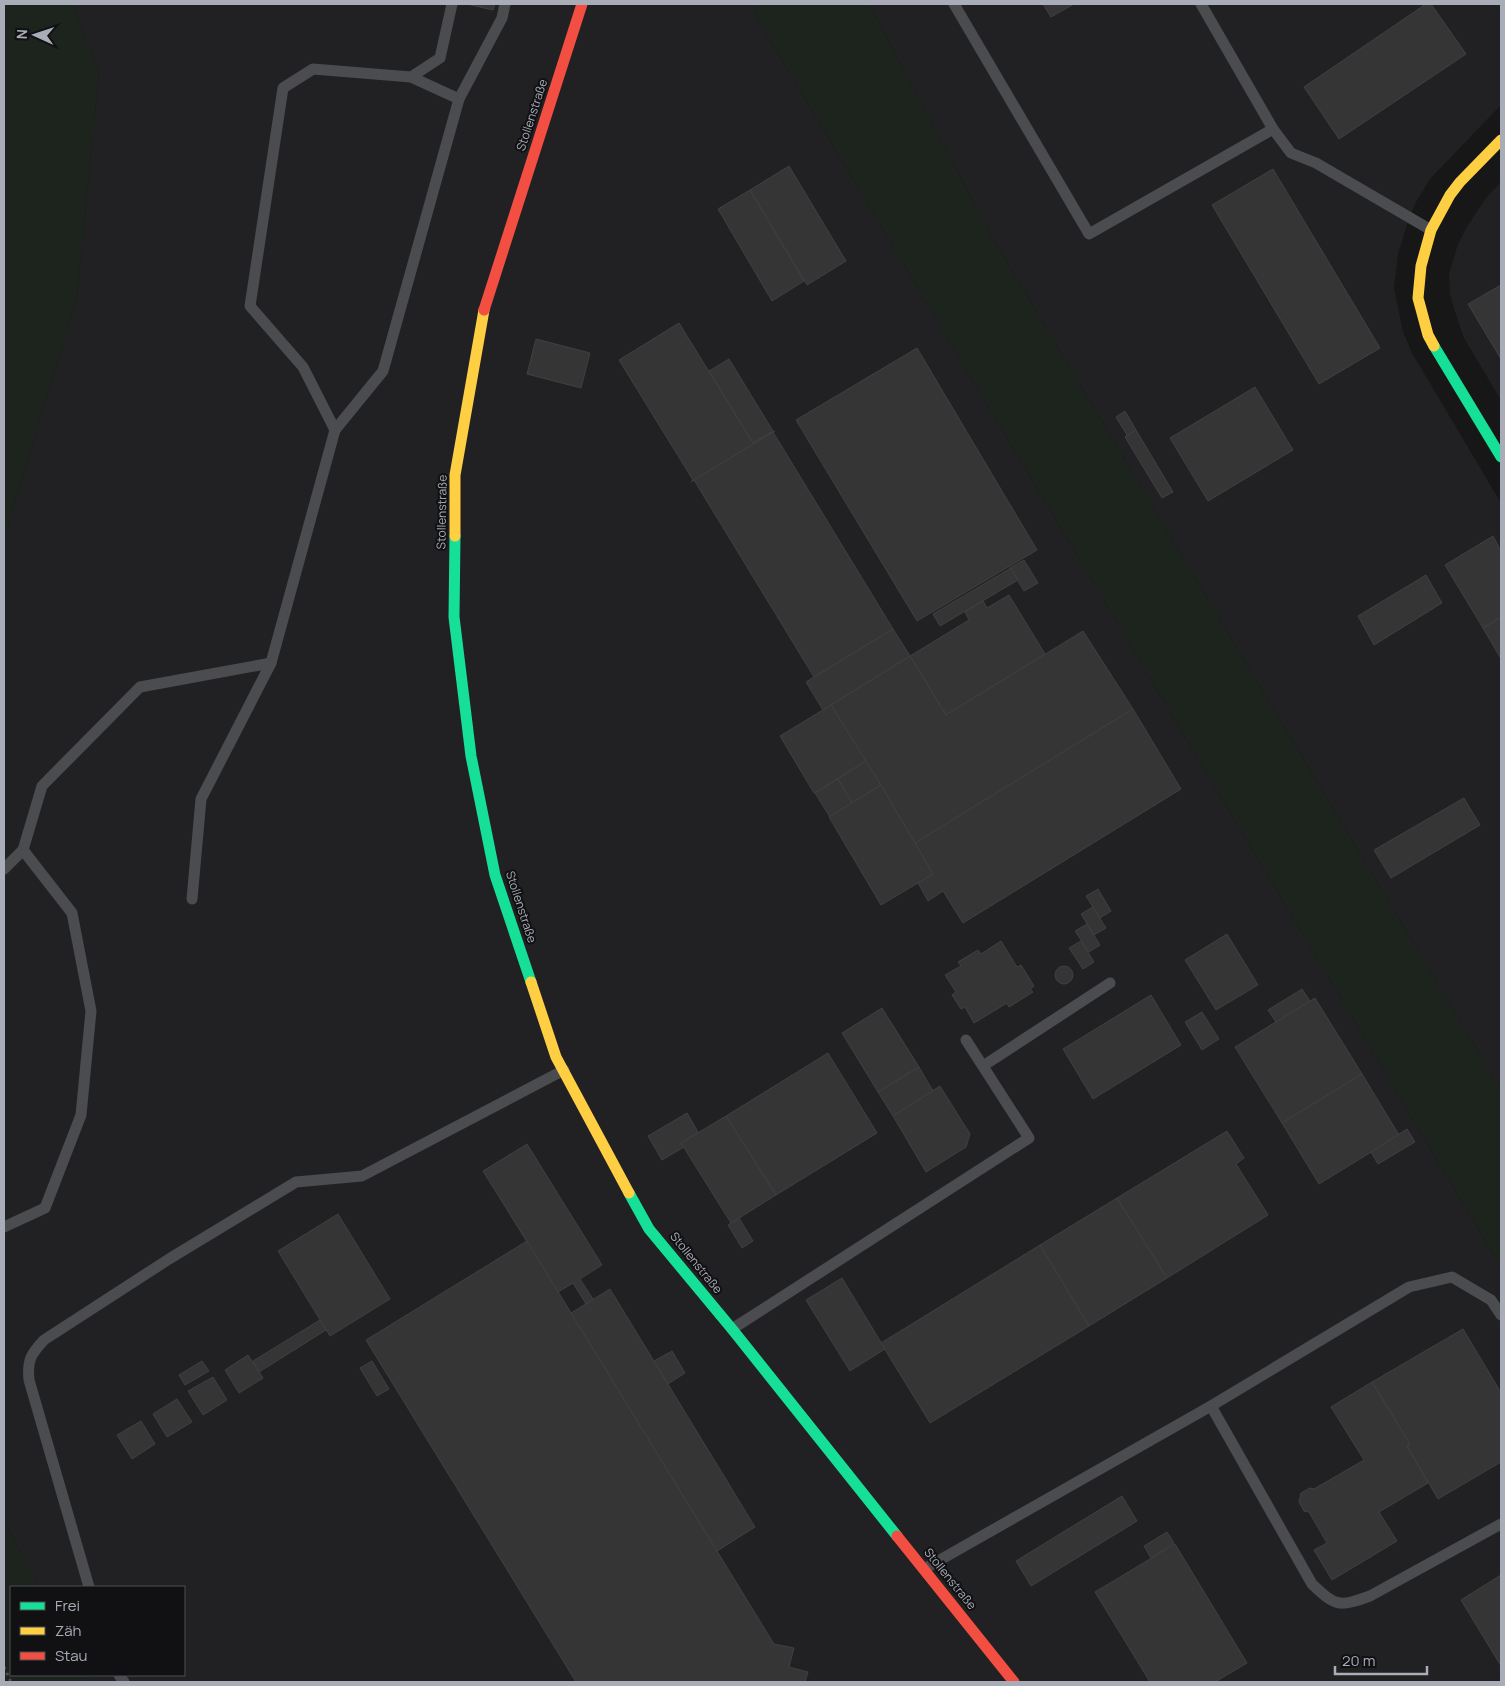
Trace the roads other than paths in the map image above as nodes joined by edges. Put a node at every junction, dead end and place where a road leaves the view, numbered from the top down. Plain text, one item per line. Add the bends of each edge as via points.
1 (452, 4) edge
2 (505, 4) edge
3 (582, 4) edge
4 (954, 4) edge
5 (1202, 4) edge
6 (410, 77) junction
7 (459, 99) junction
8 (1273, 129) junction
9 (1501, 140) edge
10 (1431, 230) junction
11 (335, 430) junction
12 (1501, 457) edge
13 (271, 663) junction
14 (23, 850) junction
15 (4, 869) edge
16 (192, 899) dead end
17 (1110, 983) dead end
18 (966, 1040) dead end
19 (982, 1066) junction
20 (564, 1070) junction
21 (4, 1227) edge
22 (1501, 1315) edge
23 (732, 1329) junction
24 (1211, 1406) junction
25 (1501, 1524) edge
26 (924, 1568) junction
27 (89, 1586) edge
28 (1014, 1682) edge

1 - 6 lane via 440,58
2 - 7 lane via 502,18
3 - 20 street, Stollenstraße via 482,315 455,476 454,617 471,756 495,875 556,1057
4 - 8 lane via 1089,234
5 - 8 lane
6 - 7 lane
6 - 11 lane via 313,69 283,88 250,306 303,367
7 - 11 lane via 383,370
8 - 10 lane via 1291,153 1316,163
9 - 10 street via 1460,182
10 - 12 street via 1421,266 1418,298 1428,335
11 - 13 lane
13 - 14 lane via 140,687 42,786
13 - 16 lane via 201,799
14 - 15 lane
14 - 21 lane via 72,913 91,1011 81,1115 46,1208
17 - 19 lane
18 - 19 lane
19 - 23 lane via 1029,1138
20 - 23 street, Stollenstraße via 649,1228
20 - 27 lane via 362,1176 296,1182 44,1340 28,1365 29,1380
22 - 24 lane via 1491,1300 1452,1277 1409,1287
23 - 26 street, Stollenstraße
24 - 25 lane via 1312,1584 1329,1600 1348,1604 1370,1596
24 - 26 lane
26 - 28 street, Stollenstraße

